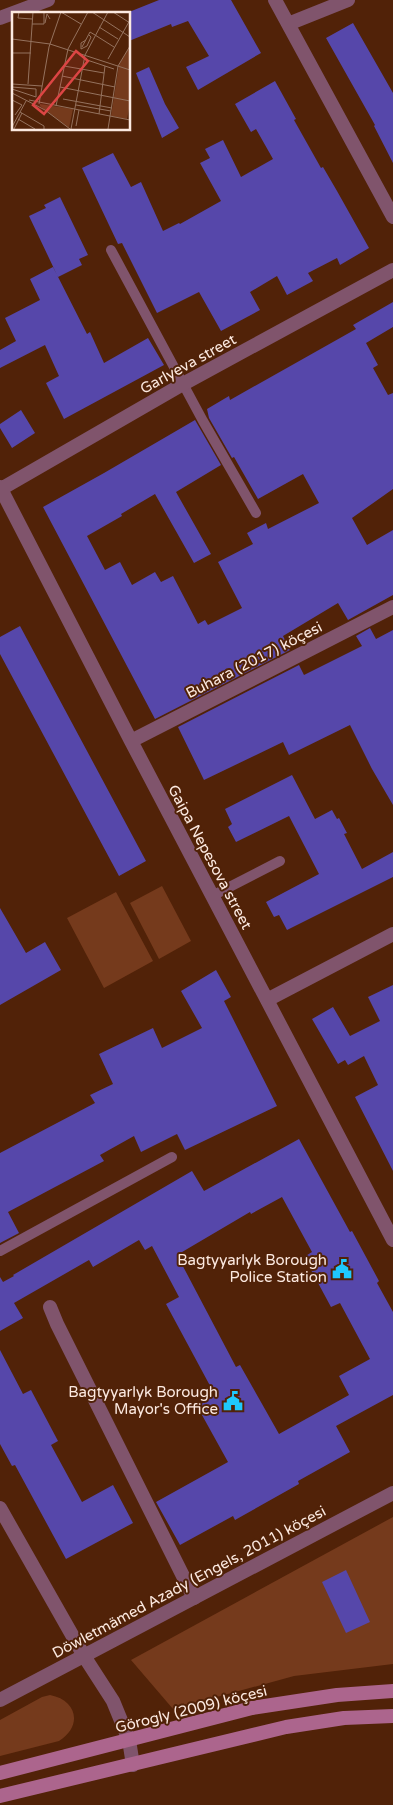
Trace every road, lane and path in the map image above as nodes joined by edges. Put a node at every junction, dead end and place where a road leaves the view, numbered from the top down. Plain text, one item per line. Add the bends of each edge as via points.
1 (48, 0) edge
2 (275, 0) edge
3 (348, 0) edge
4 (16, 12) edge
5 (12, 14) edge
6 (0, 18) edge
7 (288, 24) junction
8 (393, 217) edge
9 (111, 250) dead end
10 (393, 270) edge
11 (183, 384) junction
12 (0, 488) edge
13 (256, 513) dead end
14 (393, 607) edge
15 (131, 741) junction
16 (280, 862) dead end
17 (212, 896) junction
18 (393, 934) edge
19 (267, 1000) junction
20 (172, 1157) dead end
21 (393, 1240) edge
22 (0, 1251) edge
23 (50, 1307) dead end
24 (393, 1493) edge
25 (0, 1508) edge
26 (194, 1598) junction
27 (84, 1656) junction
28 (393, 1691) edge
29 (0, 1700) edge
30 (393, 1716) edge
31 (129, 1740) junction
32 (132, 1765) junction
33 (0, 1773) edge
34 (0, 1796) edge

1 - 4 street
2 - 7 street
3 - 7 street
5 - 6 street
7 - 8 street
9 - 11 lane
10 - 11 street, Garlyeva street
11 - 12 street, Garlyeva street
11 - 13 lane
12 - 15 street, Gaipa Nepesova street
14 - 15 street, Buhara (2017) köçesi
15 - 17 street, Gaipa Nepesova street
16 - 17 lane
17 - 19 street, Gaipa Nepesova street
18 - 19 street
19 - 21 street, Gaipa Nepesova street
20 - 22 lane
23 - 26 street
24 - 26 street, Döwletmämed Azady (Engels, 2011) köçesi
25 - 27 street
26 - 27 street, Döwletmämed Azady (Engels, 2011) köçesi
27 - 29 street, Döwletmämed Azady (Engels, 2011) köçesi
27 - 31 street via 113,1701
28 - 31 main road, Görogly (2009) köçesi via 337,1695 252,1708
30 - 32 main road via 344,1718 286,1727
31 - 32 street
31 - 33 main road, Görogly (2009) köçesi
32 - 34 main road

